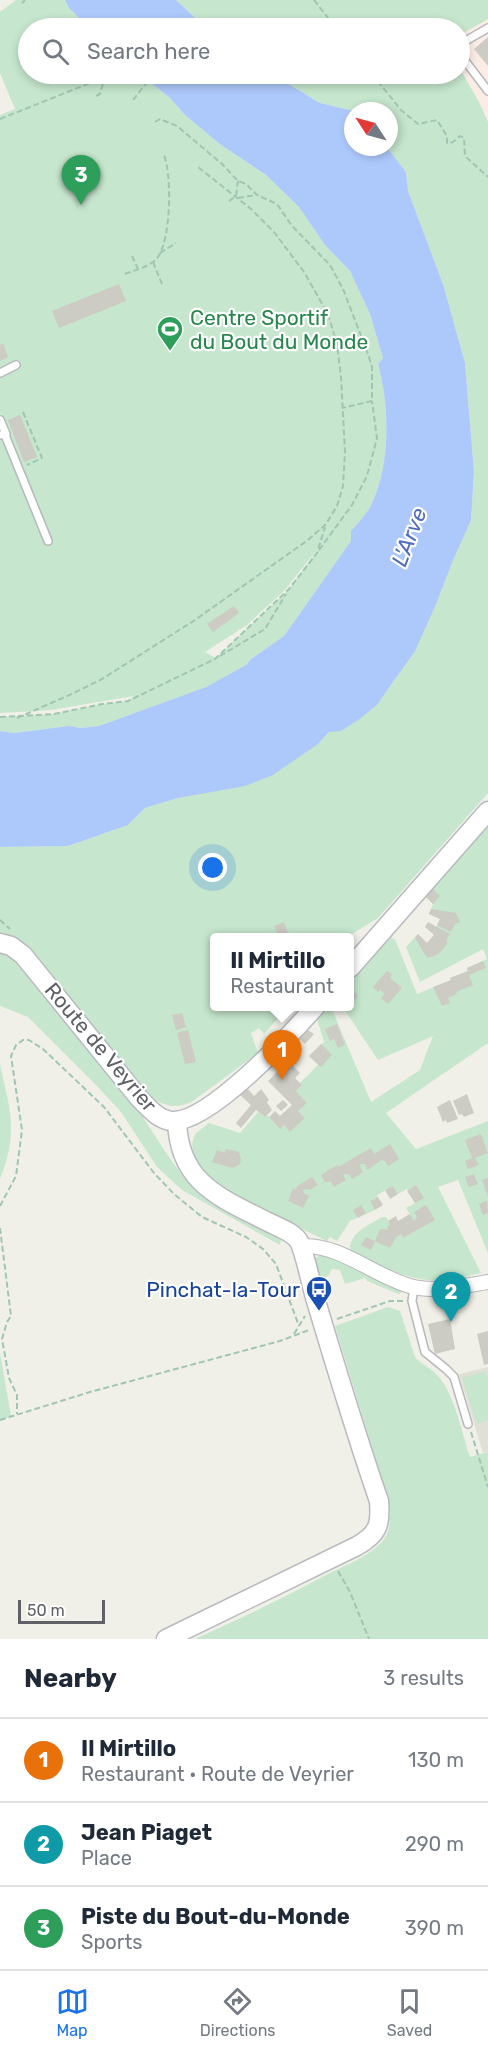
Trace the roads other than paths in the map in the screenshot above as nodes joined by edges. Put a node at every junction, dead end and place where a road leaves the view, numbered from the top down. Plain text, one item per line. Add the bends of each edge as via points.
1 (488, 28) edge
2 (470, 38) edge
3 (470, 65) edge
4 (488, 91) edge
5 (16, 365) dead end
6 (0, 373) edge
7 (0, 420) edge
8 (3, 435) edge
9 (48, 541) dead end
10 (488, 811) edge
11 (0, 943) edge
12 (354, 963) edge
13 (311, 1011) edge
14 (177, 1121) junction
15 (302, 1246) junction
16 (488, 1282) edge
17 (413, 1294) junction
18 (468, 1424) road end
19 (166, 1639) edge

1 - 2 lane
3 - 4 lane
5 - 6 lane
7 - 8 lane
8 - 9 lane
10 - 12 street
11 - 14 street, Route de Veyrier via 23,955 149,1109 166,1120
13 - 14 street, Route de Veyrier via 238,1083 206,1109
14 - 15 street via 183,1156 203,1184 227,1202 287,1231
15 - 17 street via 323,1248
15 - 19 street via 379,1501 377,1529 370,1538 331,1559
16 - 17 street
17 - 18 lane via 425,1352 454,1377

